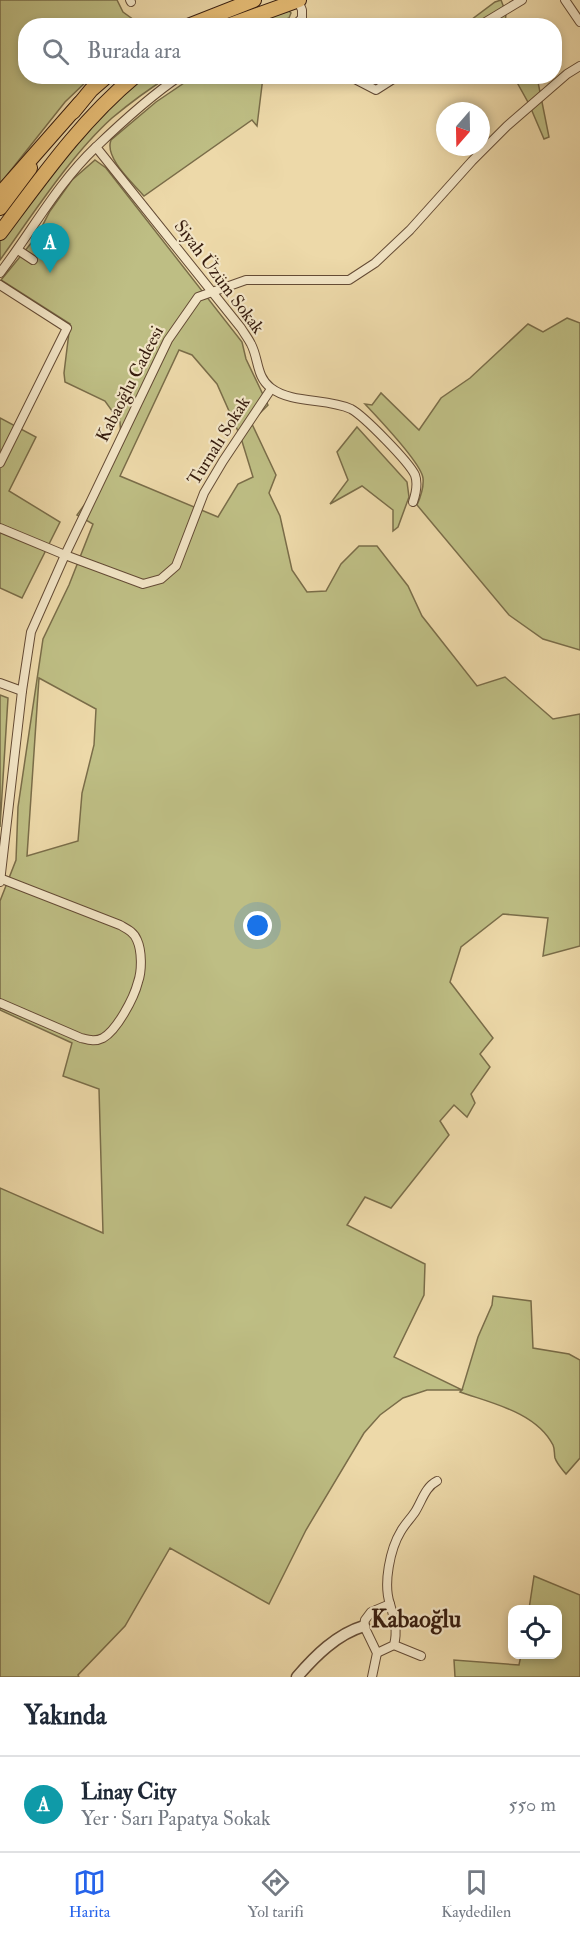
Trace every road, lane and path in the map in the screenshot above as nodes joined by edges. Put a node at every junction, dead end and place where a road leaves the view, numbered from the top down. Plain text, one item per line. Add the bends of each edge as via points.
1 (254, 0) edge
2 (298, 0) edge
3 (522, 0) edge
4 (565, 0) edge
5 (208, 18) edge
6 (248, 18) edge
7 (302, 18) edge
8 (492, 18) edge
9 (580, 22) edge
10 (580, 66) edge
11 (562, 78) edge
12 (98, 84) edge
13 (126, 84) edge
14 (169, 84) edge
15 (364, 84) edge
16 (385, 84) edge
17 (555, 84) edge
18 (80, 103) junction
19 (96, 147) junction
20 (0, 194) edge
21 (0, 208) edge
22 (0, 233) edge
23 (18, 250) junction
24 (33, 260) dead end
25 (0, 273) edge
26 (0, 285) edge
27 (212, 292) junction
28 (272, 389) junction
29 (0, 463) edge
30 (413, 501) dead end
31 (0, 528) edge
32 (65, 555) junction
33 (0, 683) edge
34 (22, 692) junction
35 (1, 880) edge
36 (0, 1004) edge
37 (437, 1481) dead end
38 (390, 1604) junction
39 (364, 1626) junction
40 (394, 1645) junction
41 (377, 1653) junction
42 (421, 1656) dead end
43 (297, 1677) edge
44 (372, 1677) edge

1 - 5 main road
2 - 6 main road
2 - 7 street
3 - 8 street
4 - 9 street
10 - 11 street, Kabaoğlu Cadeesi
12 - 18 main road
13 - 22 main road via 75,134
14 - 19 street
15 - 16 street via 376,90
17 - 27 street, Kabaoğlu Cadeesi via 472,161 410,230 375,263 349,280 246,280
18 - 20 main road
18 - 21 main road
19 - 23 street via 70,173
19 - 27 street, Siyah Üzüm Sokak
23 - 24 street
23 - 25 street
26 - 29 street via 67,328
27 - 28 street, Siyah Üzüm Sokak via 251,344 262,380
27 - 32 street, Kabaoğlu Cadeesi via 198,297 168,340
28 - 30 street via 351,409 365,419 414,473 417,486
28 - 32 street, Turnalı Sokak via 204,493 176,566 161,579 143,584
31 - 32 street, Turnalı Sokak
32 - 34 street, Kabaoğlu Cadeesi via 31,632
33 - 34 street
34 - 35 street, Kabaoğlu Cadeesi
35 - 36 street via 120,925 132,932 140,954 134,995 113,1030 103,1038 81,1038
37 - 38 street via 428,1488 396,1542 388,1569 386,1593
38 - 39 street via 371,1611
38 - 40 street via 396,1628
39 - 41 street
39 - 43 street via 340,1636
40 - 41 street
40 - 42 street
41 - 44 street

